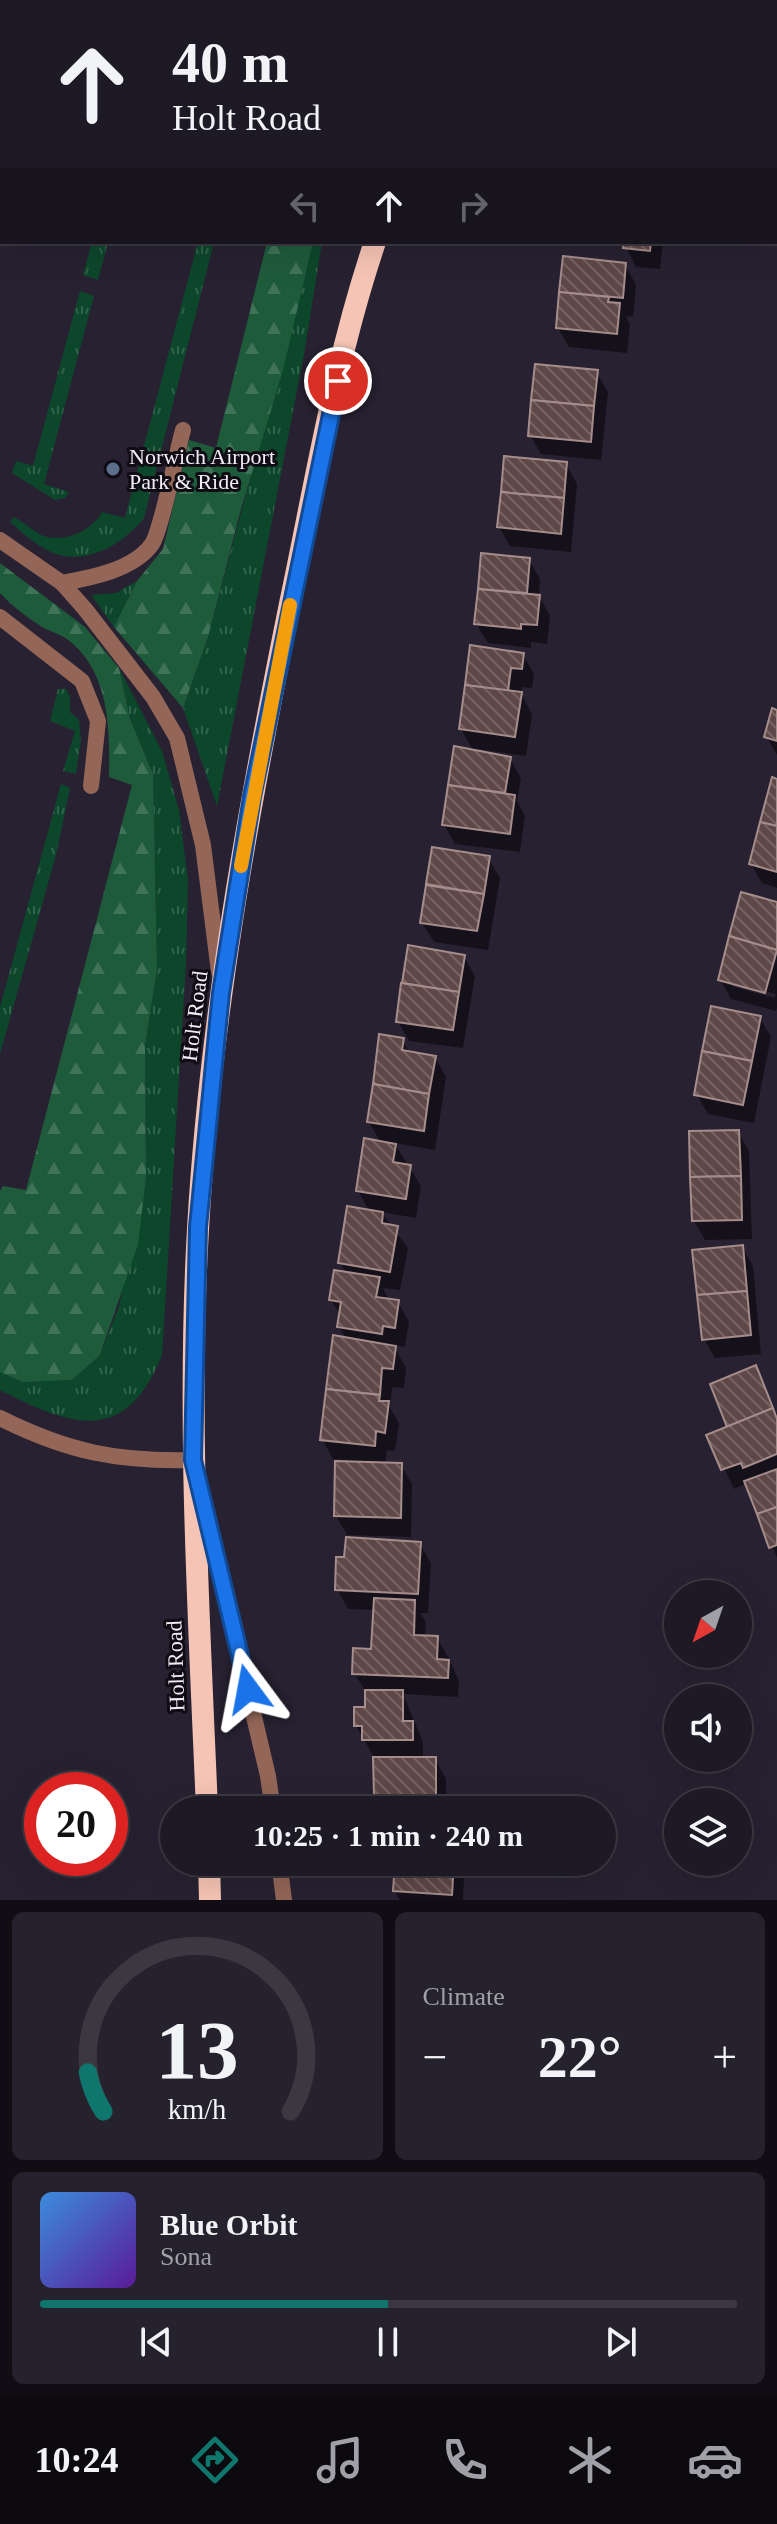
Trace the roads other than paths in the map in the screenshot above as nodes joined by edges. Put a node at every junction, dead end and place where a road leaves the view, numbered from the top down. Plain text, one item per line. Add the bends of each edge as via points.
1 (374, 244) edge
2 (183, 430) dead end
3 (0, 540) edge
4 (62, 583) junction
5 (0, 617) edge
6 (91, 786) dead end
7 (221, 993) junction
8 (0, 1418) edge
9 (193, 1460) junction
10 (206, 1796) edge
11 (271, 1796) edge
12 (209, 1876) edge
13 (281, 1876) edge
14 (210, 1900) edge
15 (284, 1900) edge

1 - 7 highway, Holt Road via 318,466 252,797
2 - 4 street via 153,543 136,558 95,577
3 - 4 street
4 - 7 street via 126,660 177,738 203,845
5 - 6 street via 82,681 98,721
7 - 9 highway, Holt Road via 198,1227
8 - 9 street via 42,1439 128,1461
9 - 10 highway, Holt Road
9 - 11 street
12 - 14 highway
13 - 15 street

